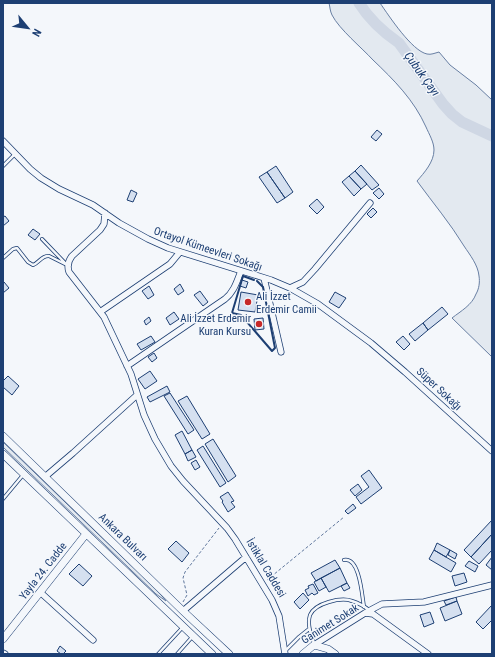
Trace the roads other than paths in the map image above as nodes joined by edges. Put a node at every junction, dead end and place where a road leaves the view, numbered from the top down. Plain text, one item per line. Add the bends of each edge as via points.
1 (3, 141) edge
2 (15, 154) junction
3 (3, 166) edge
4 (370, 203) dead end
5 (105, 213) junction
6 (42, 239) dead end
7 (180, 252) junction
8 (3, 258) edge
9 (68, 266) junction
10 (241, 271) junction
11 (264, 278) junction
12 (290, 288) junction
13 (100, 312) junction
14 (371, 343) joint
15 (281, 352) dead end
16 (127, 366) junction
17 (137, 395) junction
18 (3, 436) edge
19 (492, 451) edge
20 (3, 454) edge
21 (25, 474) junction
22 (46, 476) junction
23 (3, 500) edge
24 (86, 534) junction
25 (246, 556) junction
26 (344, 560) dead end
27 (492, 585) edge
28 (40, 592) junction
29 (366, 610) junction
30 (183, 611) junction
31 (184, 626) junction
32 (309, 630) junction
33 (194, 636) junction
34 (3, 639) edge
35 (93, 640) dead end
36 (314, 646) junction
37 (285, 653) edge
38 (158, 654) edge
39 (177, 654) edge
40 (212, 654) edge
41 (229, 654) edge
42 (303, 654) edge
43 (335, 654) edge
44 (428, 654) edge

1 - 2 street, Ortayol Kümeevleri Sokağı
2 - 3 lane
2 - 5 street, Ortayol Kümeevleri Sokağı via 35,174
4 - 12 street via 303,282
5 - 7 street, Ortayol Kümeevleri Sokağı via 148,239
5 - 9 street via 102,227 69,259
6 - 9 lane
7 - 10 street, Ortayol Kümeevleri Sokağı
7 - 13 street via 170,264
8 - 9 lane via 17,248 33,265 47,255
9 - 13 street, İstiklal Caddesi via 72,277
10 - 11 street, Ortayol Kümeevleri Sokağı
10 - 16 street via 234,289 225,299
11 - 12 street, Ortayol Kümeevleri Sokağı
11 - 15 street
12 - 14 street, Ortayol Kümeevleri Sokağı via 318,304
13 - 16 street, İstiklal Caddesi
14 - 19 street, Süper Sokağı
16 - 17 street, İstiklal Caddesi
17 - 22 street
17 - 25 street, İstiklal Caddesi via 149,427 171,466 223,523
18 - 22 main road, Ankara Bulvarı
20 - 21 main road, Ankara Bulvarı
21 - 23 lane
21 - 24 main road, Ankara Bulvarı
22 - 30 main road, Ankara Bulvarı
24 - 28 main road, Yayla 24. Cadde
24 - 31 main road, Ankara Bulvarı
25 - 30 street
25 - 37 street, İstiklal Caddesi via 279,616
26 - 29 lane via 350,561 359,575
27 - 29 street via 424,602 382,604
28 - 34 main road, Yayla 24. Cadde
28 - 35 street
29 - 32 lane via 351,600 318,606 310,616
29 - 36 street, Ganimet Sokak
29 - 44 street, Ganimet Sokak
30 - 41 main road, Ankara Bulvarı
31 - 33 main road, Ankara Bulvarı
31 - 38 lane
32 - 36 lane
32 - 37 lane
33 - 39 lane
33 - 40 main road, Ankara Bulvarı
36 - 42 main road, Ganimet Sokak
36 - 43 main road via 328,649

